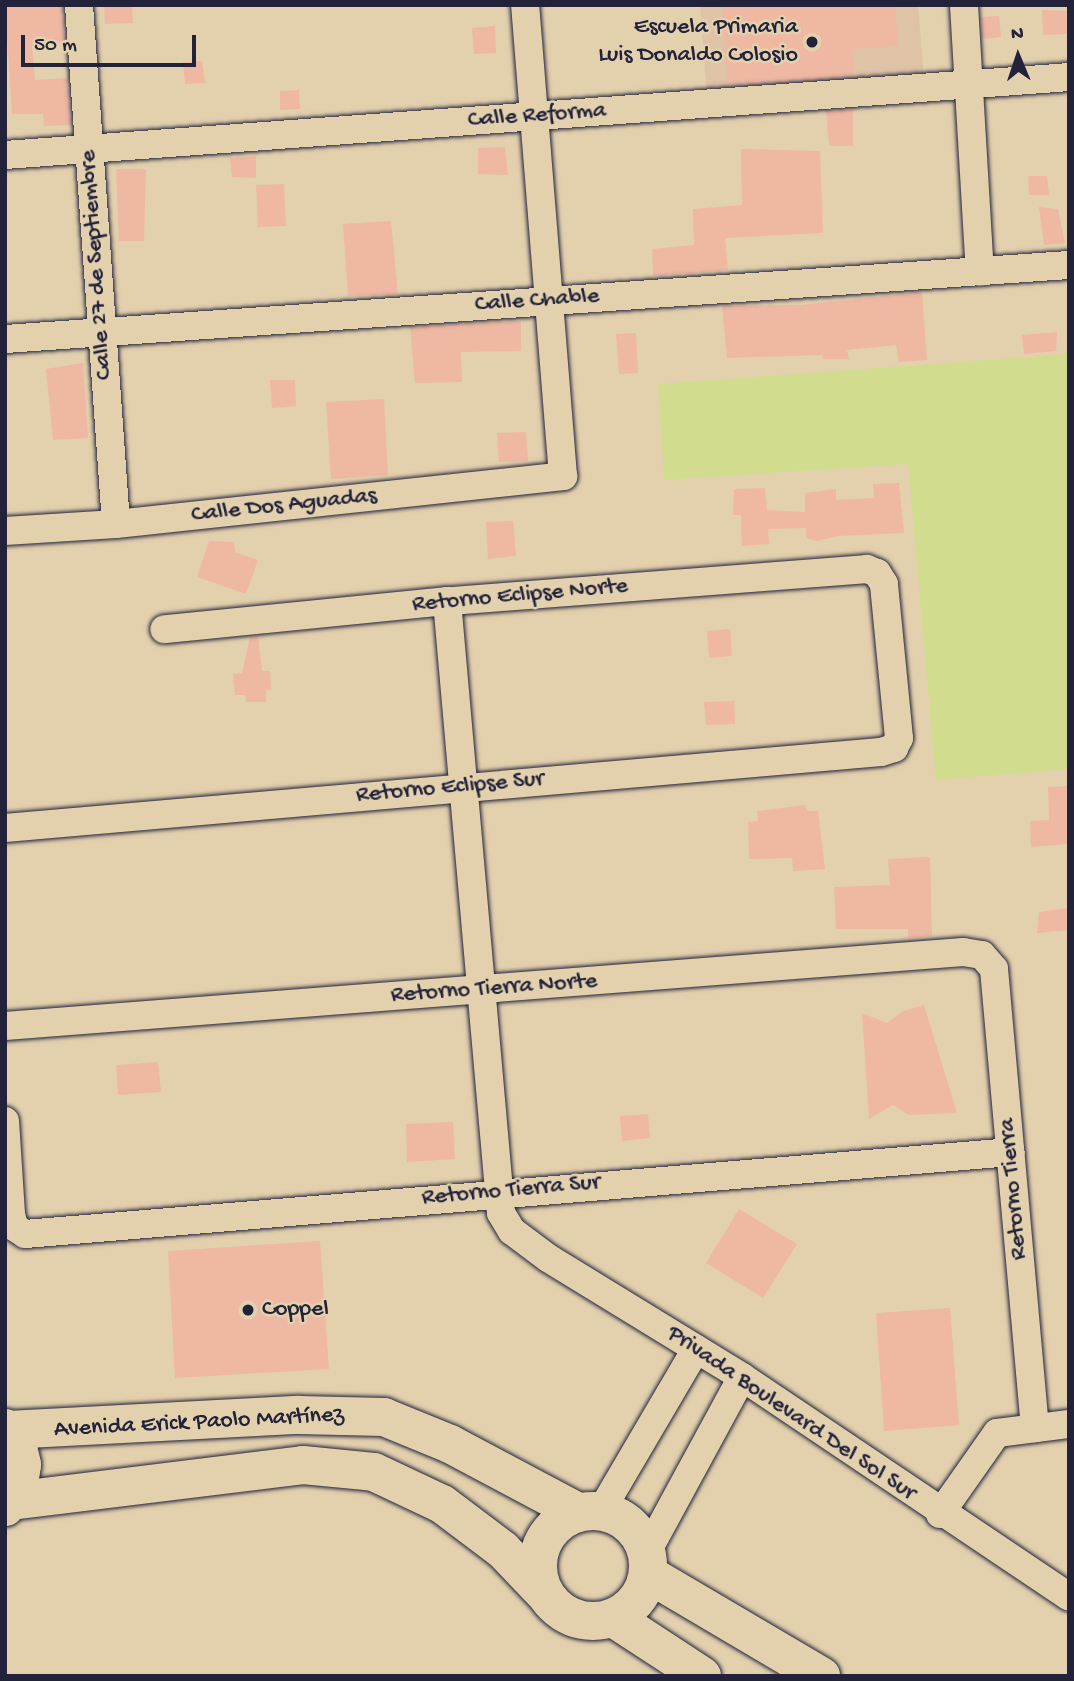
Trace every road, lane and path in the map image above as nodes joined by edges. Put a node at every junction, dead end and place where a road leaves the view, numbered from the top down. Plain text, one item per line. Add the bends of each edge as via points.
1 (79, 5) edge
2 (526, 5) edge
3 (964, 5) edge
4 (1069, 77) edge
5 (968, 84) junction
6 (535, 116) junction
7 (89, 149) junction
8 (5, 155) edge
9 (1069, 265) edge
10 (980, 272) junction
11 (551, 300) junction
12 (102, 332) junction
13 (5, 339) edge
14 (116, 524) junction
15 (5, 531) edge
16 (447, 601) junction
17 (164, 629) dead end
18 (894, 748) joint
19 (464, 787) junction
20 (5, 828) edge
21 (982, 955) joint
22 (482, 990) junction
23 (5, 1026) edge
24 (5, 1121) edge
25 (1011, 1152) junction
26 (499, 1192) junction
27 (696, 1349) junction
28 (742, 1377) junction
29 (1069, 1424) edge
30 (1035, 1428) junction
31 (7, 1429) edge
32 (8, 1504) edge
33 (590, 1512) junction
34 (940, 1514) junction
35 (647, 1563) junction
36 (543, 1592) junction
37 (1069, 1597) edge
38 (615, 1619) junction
39 (702, 1676) edge
40 (821, 1676) edge

1 - 7 street, Calle 27 de Septiembre
2 - 6 street
3 - 5 street
4 - 5 street, Calle Reforma
5 - 6 street, Calle Reforma
5 - 10 street
6 - 7 street, Calle Reforma
6 - 11 street
7 - 8 street, Calle Reforma
7 - 12 street, Calle 27 de Septiembre
9 - 10 street, Calle Chable
10 - 11 street, Calle Chable
11 - 12 street, Calle Chable
11 - 14 street, Calle Dos Aguadas via 563,475
12 - 13 street, Calle Chable
12 - 14 street, Calle 27 de Septiembre
14 - 15 street, Calle Dos Aguadas
16 - 17 street, Retorno Eclipse Norte
16 - 18 street, Retorno Eclipse Norte via 867,569 877,573 884,584 899,738
16 - 19 street
18 - 19 street, Retorno Eclipse Sur
19 - 20 street, Retorno Eclipse Sur
19 - 22 street
21 - 22 street, Retorno Tierra Norte via 963,952
21 - 25 street, Retorno Tierra via 994,969
22 - 23 street, Retorno Tierra Norte
22 - 26 street
24 - 26 street, Retorno Tierra Sur via 14,1227 25,1234
25 - 26 street, Retorno Tierra Sur
25 - 30 street, Retorno Tierra
26 - 27 street, Privada Boulevard Del Sol Sur via 501,1213 512,1231
27 - 28 street, Privada Boulevard Del Sol Sur
27 - 33 street
28 - 34 street, Privada Boulevard Del Sol Sur
28 - 35 street
29 - 30 street
30 - 34 street via 997,1433
31 - 32 street via 22,1465
31 - 33 street, Avenida Erick Paolo Martínez via 299,1415 384,1417
32 - 36 street, Avenida Erick Paolo Martínez via 303,1465 374,1472 442,1504 503,1550
33 - 35 street via 621,1518 637,1533
33 - 36 street via 560,1521 546,1535 538,1553 537,1573
34 - 37 street, Privada Boulevard Del Sol Sur
35 - 38 street via 640,1594
35 - 40 street
36 - 38 street via 559,1610 580,1620
38 - 39 street

